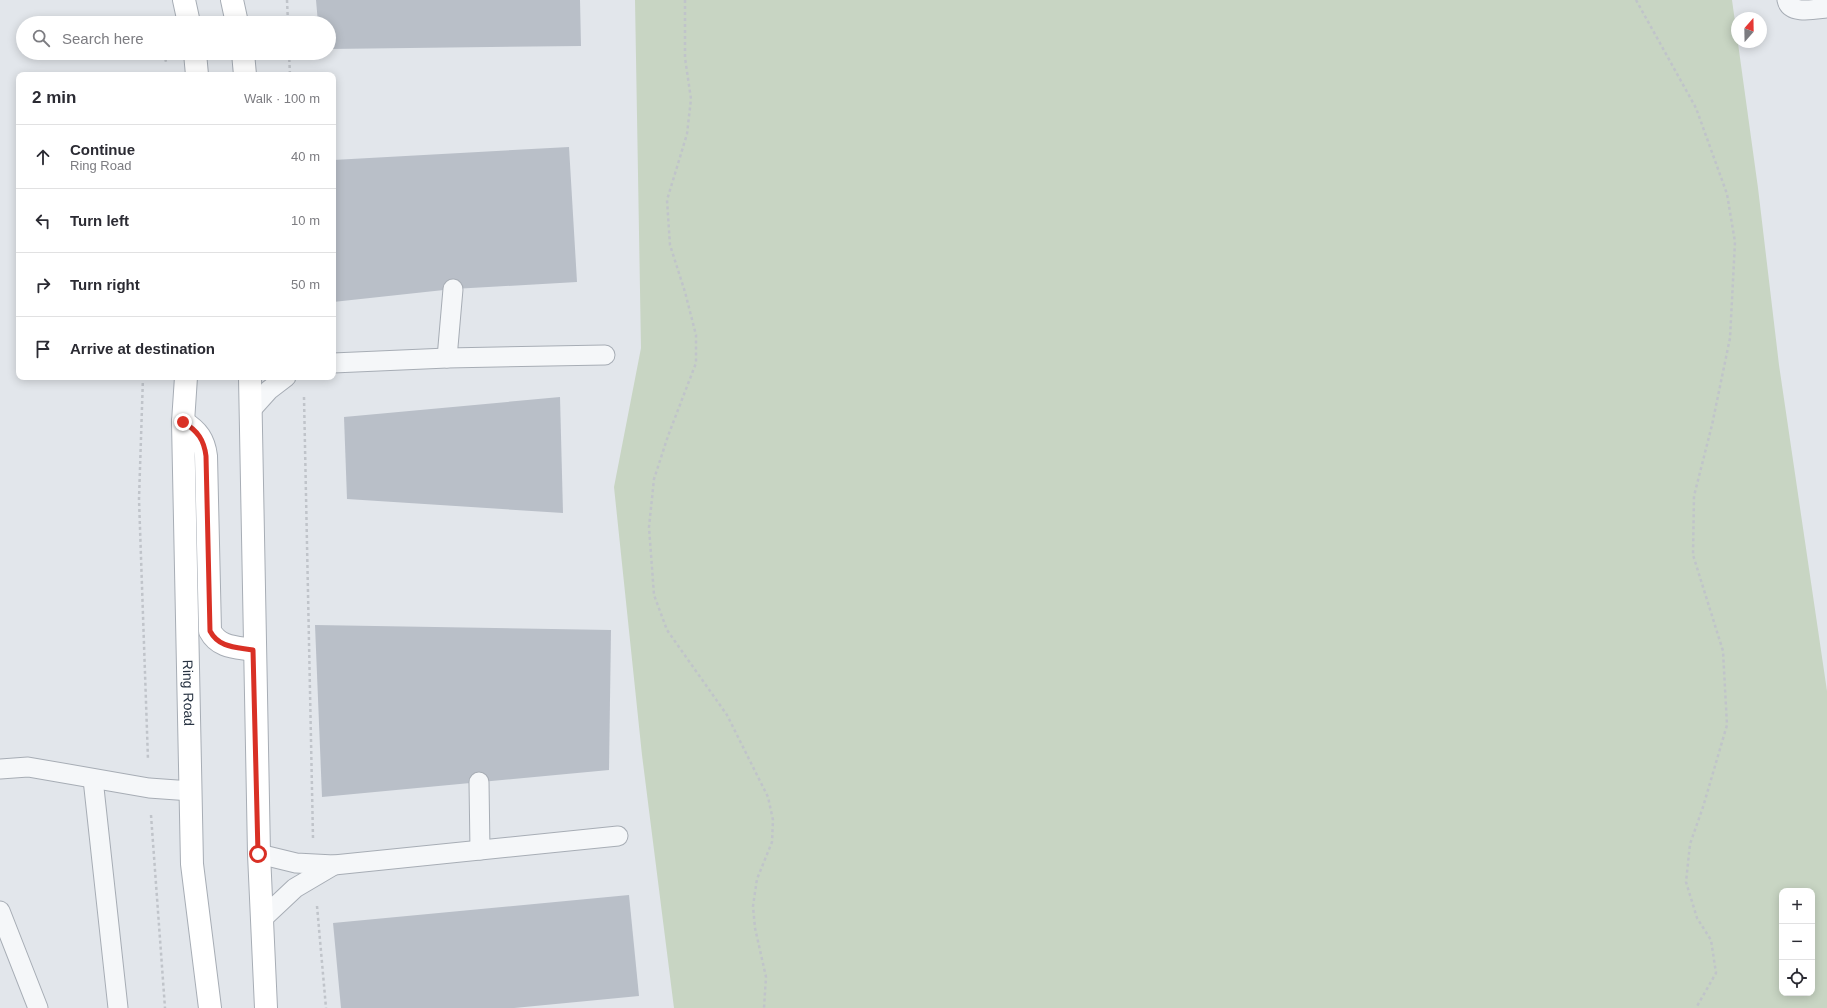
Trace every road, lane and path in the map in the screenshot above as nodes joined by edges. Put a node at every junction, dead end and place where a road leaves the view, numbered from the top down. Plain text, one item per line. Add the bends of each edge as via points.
1 (184, 0) edge
2 (232, 0) edge
3 (287, 0) edge
4 (684, 0) edge
5 (1636, 0) edge
6 (1787, 0) edge
7 (1827, 8) edge
8 (187, 16) edge
9 (235, 16) edge
10 (288, 16) edge
11 (196, 60) edge
12 (244, 60) edge
13 (289, 60) edge
14 (197, 72) edge
15 (245, 72) edge
16 (290, 72) edge
17 (453, 289) dead end
18 (605, 355) dead end
19 (447, 358) junction
20 (336, 363) edge
21 (144, 380) edge
22 (186, 380) edge
23 (250, 380) edge
24 (282, 380) edge
25 (304, 393) dead end
26 (251, 410) junction
27 (183, 422) junction
28 (253, 650) junction
29 (0, 769) edge
30 (93, 779) junction
31 (479, 782) dead end
32 (149, 788) junction
33 (191, 791) junction
34 (618, 836) dead end
35 (480, 850) junction
36 (258, 854) junction
37 (314, 870) junction
38 (0, 911) edge
39 (262, 919) junction
40 (38, 1008) edge
41 (118, 1008) edge
42 (165, 1008) edge
43 (210, 1008) edge
44 (266, 1008) edge
45 (326, 1008) edge
46 (764, 1008) edge
47 (1696, 1008) edge

1 - 8 street
2 - 9 street
3 - 10 path
4 - 46 path via 685,58 691,98 687,134 667,200 670,245 696,334 696,363 654,479 649,528 654,595 667,630 728,715 768,797 773,820 772,842 757,879 753,906 766,977
5 - 47 path via 1696,108 1727,194 1734,242 1730,338 1694,496 1693,555 1723,651 1727,724 1690,844 1686,882 1697,918 1711,940 1716,973
6 - 7 lane via 1796,10
11 - 14 street
12 - 15 street
13 - 16 path
17 - 19 lane
18 - 19 lane
19 - 20 lane
21 - 32 path via 139,499
22 - 27 street, Ring Road
23 - 26 street
24 - 26 lane
25 - 37 path
26 - 28 street
27 - 28 street via 200,436 206,456 210,631 222,644
27 - 33 street, Ring Road
28 - 36 street
29 - 30 lane via 28,767
30 - 32 lane
30 - 41 lane
31 - 35 lane
32 - 33 lane
32 - 42 path
33 - 43 street, Ring Road via 192,864
34 - 35 lane
35 - 37 lane via 334,865
36 - 37 lane via 290,861
36 - 39 street
37 - 39 lane
37 - 45 path
38 - 40 lane
39 - 44 street

